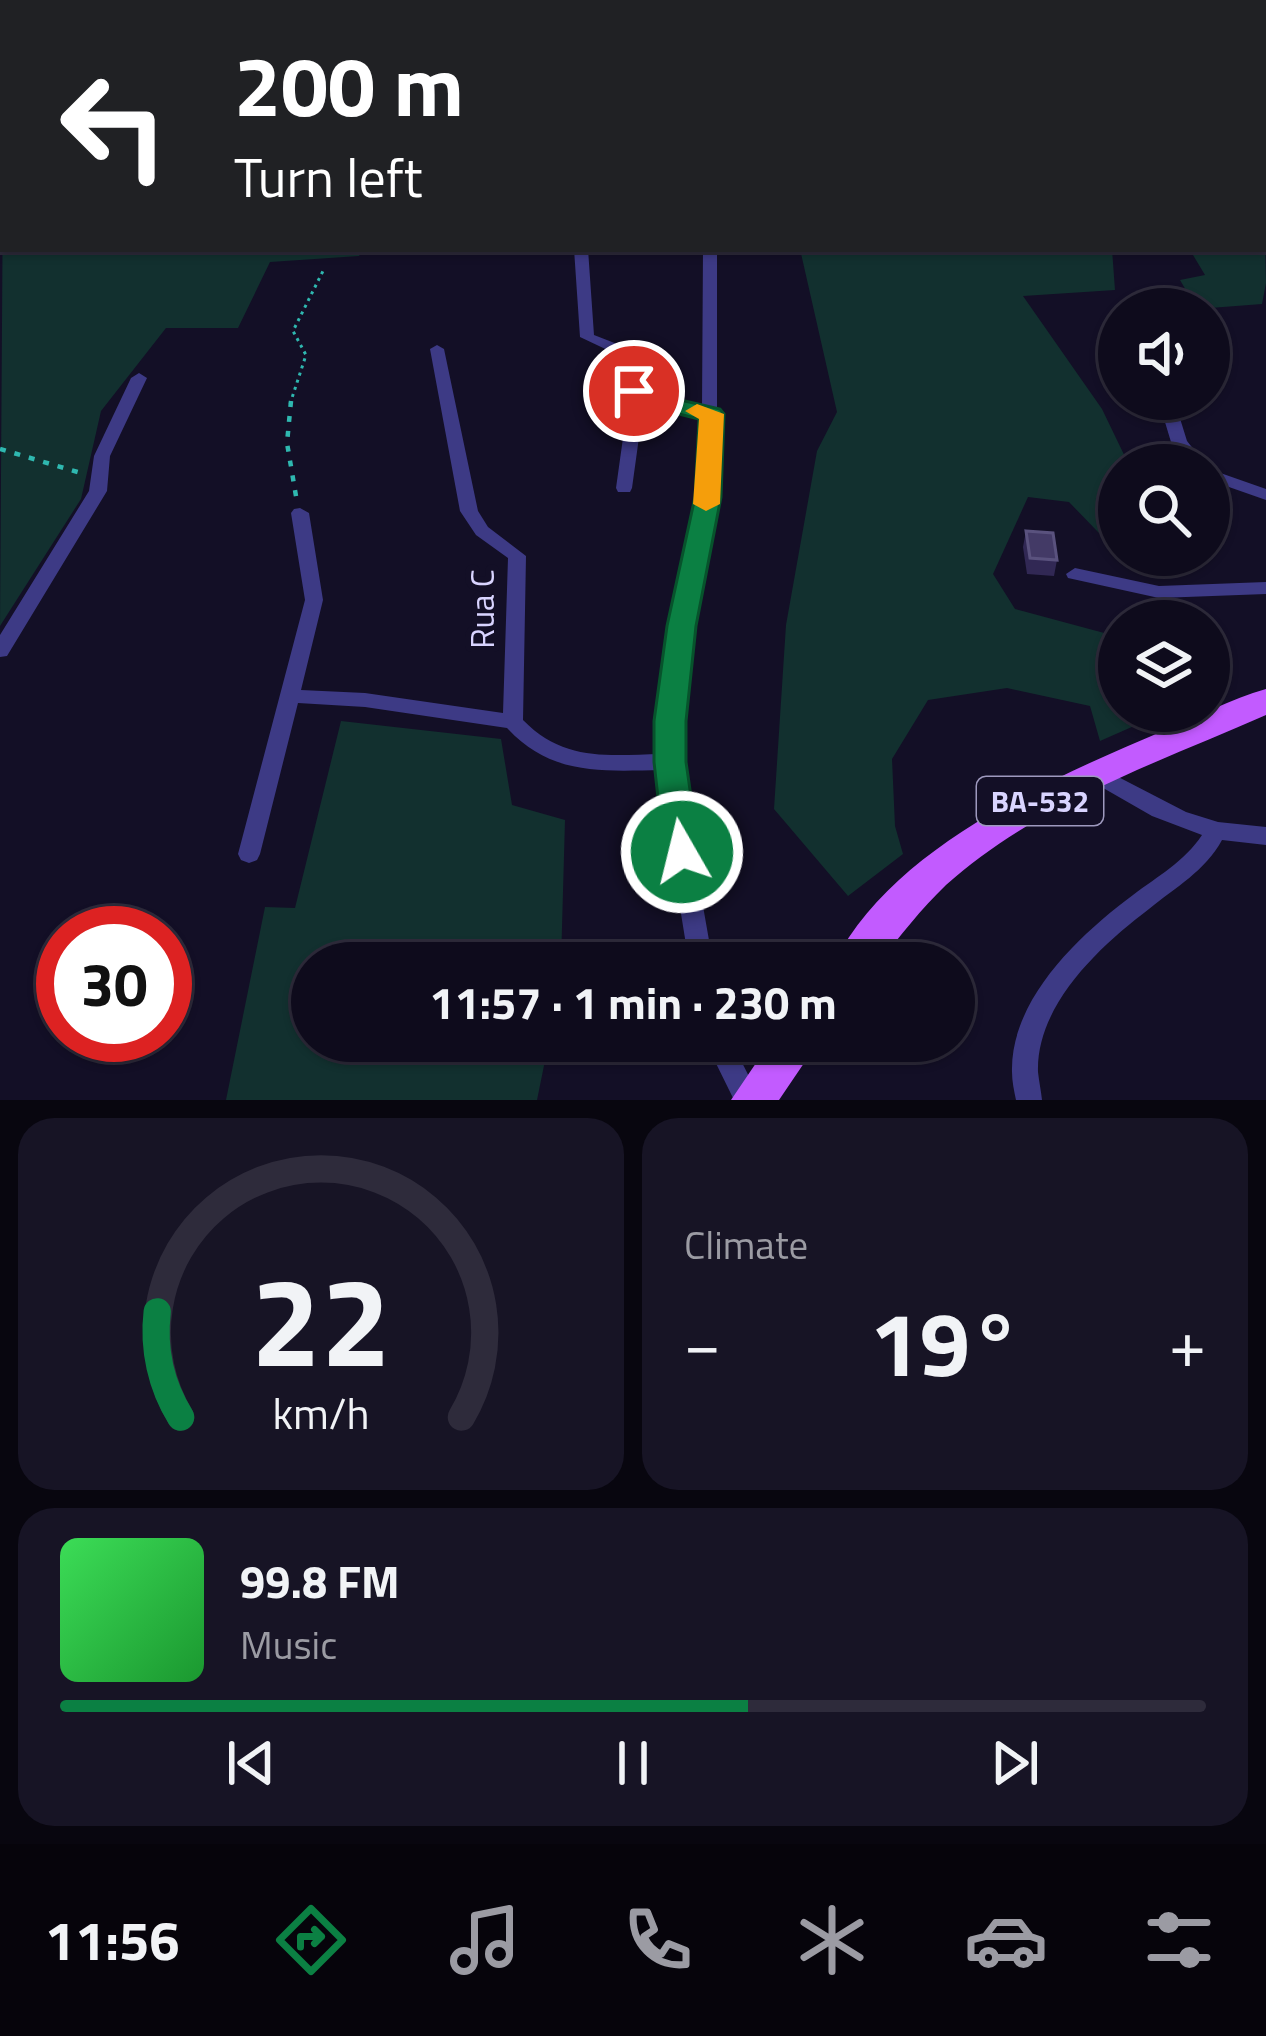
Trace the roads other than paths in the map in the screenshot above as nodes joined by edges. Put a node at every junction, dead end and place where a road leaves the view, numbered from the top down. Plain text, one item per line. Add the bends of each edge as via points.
1 (582, 252) edge
2 (710, 252) edge
3 (437, 350) dead end
4 (140, 378) dead end
5 (637, 395) junction
6 (712, 414) junction
7 (1230, 481) edge
8 (624, 488) dead end
9 (1266, 495) edge
10 (300, 513) road end
11 (1075, 574) dead end
12 (1266, 588) edge
13 (0, 651) edge
14 (288, 696) junction
15 (1266, 701) edge
16 (513, 722) junction
17 (670, 762) junction
18 (1099, 775) junction
19 (1214, 834) junction
20 (1266, 836) edge
21 (249, 854) dead end
22 (698, 942) edge
23 (872, 942) edge
24 (729, 1062) edge
25 (780, 1062) edge
26 (750, 1100) edge
27 (1029, 1100) edge

1 - 5 street via 584,332 625,352
2 - 6 street
3 - 16 street, Rua C via 469,511 517,556
4 - 13 street via 102,456 91,504
5 - 6 street
5 - 8 street
6 - 17 street via 710,485 675,669
7 - 9 street
10 - 14 street via 314,601
11 - 12 street via 1159,592
14 - 16 street
14 - 21 street
15 - 18 main road, BA-532
16 - 17 street via 561,759
17 - 22 street
18 - 19 street
18 - 23 main road, BA-532 via 1040,801 946,862
19 - 20 street
19 - 27 street via 1204,855 1097,941 1045,1001 1028,1033
24 - 26 street
25 - 26 main road

